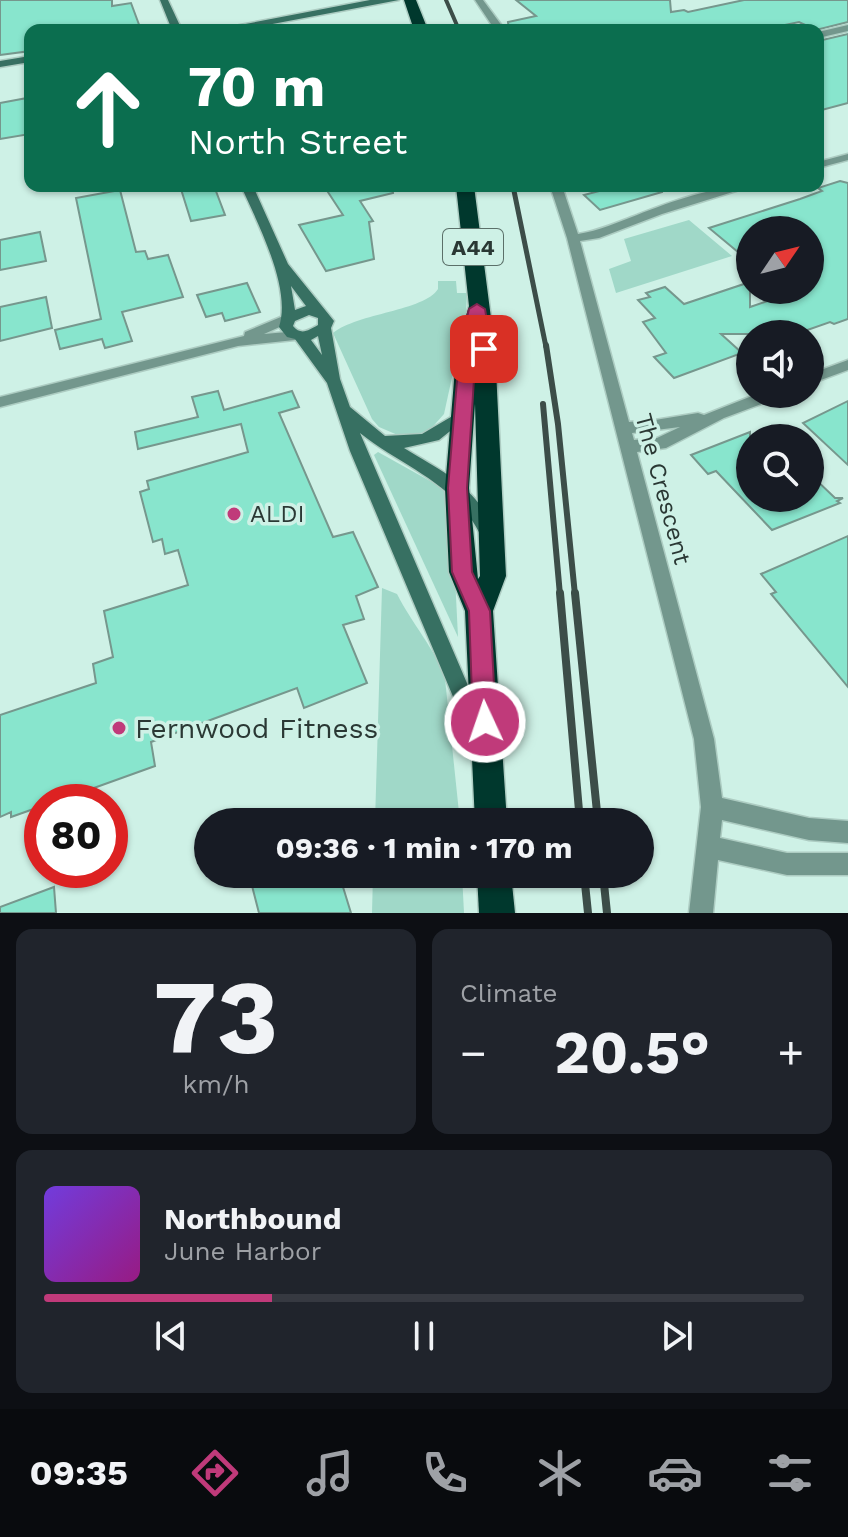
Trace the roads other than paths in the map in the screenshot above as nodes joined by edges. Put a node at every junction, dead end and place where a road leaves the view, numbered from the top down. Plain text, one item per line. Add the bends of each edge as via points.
1 (164, 0) edge
2 (395, 0) edge
3 (410, 0) edge
4 (479, 0) edge
5 (496, 4) dead end
6 (496, 20) junction
7 (174, 24) edge
8 (261, 24) edge
9 (419, 24) edge
10 (498, 24) edge
11 (848, 28) edge
12 (824, 34) edge
13 (24, 60) edge
14 (0, 64) edge
15 (848, 157) edge
16 (824, 163) edge
17 (250, 192) edge
18 (466, 192) edge
19 (558, 192) edge
20 (725, 192) edge
21 (572, 233) junction
22 (282, 265) junction
23 (477, 309) junction
24 (318, 312) junction
25 (288, 318) junction
26 (324, 328) junction
27 (299, 336) junction
28 (238, 341) junction
29 (848, 365) edge
30 (824, 374) edge
31 (333, 380) junction
32 (0, 402) edge
33 (345, 408) junction
34 (736, 408) edge
35 (719, 414) junction
36 (461, 416) junction
37 (621, 428) junction
38 (377, 442) junction
39 (626, 447) junction
40 (457, 488) junction
41 (491, 542) junction
42 (479, 611) junction
43 (486, 750) junction
44 (712, 807) junction
45 (490, 808) edge
46 (848, 832) edge
47 (708, 847) junction
48 (848, 864) edge
49 (495, 888) edge
50 (497, 913) edge
51 (701, 913) edge

1 - 7 main road
2 - 8 main road via 343,5
3 - 9 highway
4 - 6 street
5 - 6 street
6 - 10 street
11 - 12 street
13 - 14 main road
15 - 16 street
17 - 22 main road
18 - 23 highway, A44
19 - 21 street, The Crescent
20 - 21 street via 595,235
21 - 37 street, The Crescent
22 - 24 main road
22 - 25 main road
23 - 36 highway, A44
23 - 41 highway, A44 via 484,349
24 - 25 main road via 302,311
24 - 26 main road via 325,318
25 - 27 main road via 286,327
25 - 28 street
26 - 27 main road
26 - 31 main road
27 - 28 street
27 - 31 main road
28 - 32 street
29 - 30 street
31 - 33 main road
33 - 38 main road
33 - 43 main road via 358,451
34 - 35 street
35 - 37 street
35 - 39 street via 660,444
36 - 38 main road via 422,442
36 - 40 highway, A44
37 - 39 street, The Crescent
38 - 40 main road
39 - 44 street, The Crescent via 697,703
40 - 41 main road via 481,514
40 - 42 highway, A44 via 462,572
41 - 42 highway, A44 via 493,576
42 - 43 highway, A44
43 - 45 highway, A44
44 - 46 street via 809,829
44 - 47 street, The Crescent
47 - 48 street via 787,864
47 - 51 street, The Crescent
49 - 50 highway

